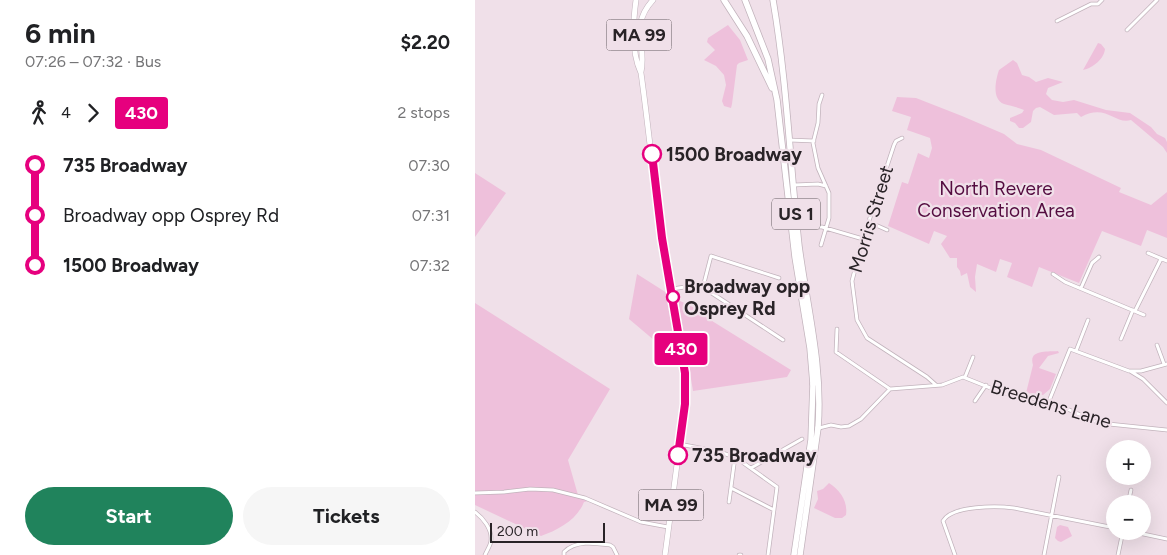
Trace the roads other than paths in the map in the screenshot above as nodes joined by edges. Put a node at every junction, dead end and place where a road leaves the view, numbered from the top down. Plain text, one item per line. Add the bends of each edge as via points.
1 (636, 0) edge
2 (653, 0) edge
3 (724, 0) edge
4 (745, 0) edge
5 (773, 0) edge
6 (1102, 0) edge
7 (1157, 0) edge
8 (1057, 21) dead end
9 (1127, 30) dead end
10 (641, 73) junction
11 (822, 95) dead end
12 (777, 100) junction
13 (901, 138) dead end
14 (789, 140) junction
15 (814, 141) junction
16 (793, 185) junction
17 (826, 186) junction
18 (869, 222) junction
19 (797, 227) junction
20 (826, 228) junction
21 (887, 230) dead end
22 (863, 239) junction
23 (821, 245) dead end
24 (1148, 253) dead end
25 (1099, 257) dead end
26 (1161, 258) junction
27 (1167, 261) edge
28 (1053, 274) dead end
29 (779, 278) dead end
30 (703, 287) junction
31 (1081, 288) junction
32 (671, 289) junction
33 (1134, 311) junction
34 (1144, 315) dead end
35 (1088, 320) dead end
36 (837, 329) dead end
37 (1121, 339) dead end
38 (783, 340) dead end
39 (1157, 345) dead end
40 (1076, 351) junction
41 (973, 357) dead end
42 (1166, 364) edge
43 (1129, 371) junction
44 (965, 377) junction
45 (936, 385) junction
46 (986, 385) junction
47 (890, 389) junction
48 (975, 401) dead end
49 (1049, 401) junction
50 (1167, 403) edge
51 (818, 428) junction
52 (1167, 430) edge
53 (802, 439) dead end
54 (679, 444) junction
55 (735, 457) junction
56 (751, 468) junction
57 (1059, 477) dead end
58 (731, 488) junction
59 (1131, 490) dead end
60 (475, 493) edge
61 (1130, 495) edge
62 (729, 502) dead end
63 (774, 510) junction
64 (475, 512) edge
65 (1052, 515) junction
66 (1106, 526) edge
67 (668, 527) junction
68 (1151, 536) edge
69 (1167, 539) edge
70 (1121, 540) edge
71 (485, 555) edge
72 (564, 555) edge
73 (617, 555) edge
74 (665, 555) edge
75 (768, 555) edge
76 (793, 555) edge
77 (800, 555) edge
78 (955, 555) edge
79 (1044, 555) edge
80 (1118, 555) edge

1 - 10 main road, MA 99 via 635,40
2 - 10 main road, MA 99 via 640,28
3 - 12 highway via 755,50
4 - 12 highway, US 1 via 764,50
5 - 14 highway, US 1
6 - 8 street
7 - 9 street
10 - 32 main road, MA 99
11 - 15 street via 817,104 818,123
12 - 76 highway, US 1 via 813,384 811,440
13 - 18 street, Morris Street via 894,145
14 - 15 street
14 - 16 highway, US 1
15 - 17 street via 815,159
16 - 17 street
16 - 19 highway, US 1
17 - 20 street via 829,193
18 - 21 street
18 - 22 street, Morris Street
19 - 20 street
19 - 51 highway, US 1 via 818,370
20 - 22 street
20 - 23 street
22 - 45 street, Morris Street via 852,282 862,330 869,340
24 - 26 street
25 - 31 street via 1092,263
26 - 27 street
26 - 33 street
28 - 31 street
29 - 30 street via 711,256
30 - 32 street
30 - 38 street
31 - 33 street
32 - 54 main road, MA 99 via 685,382
33 - 34 street
33 - 37 street
35 - 40 street
36 - 47 street via 836,352
39 - 42 street
40 - 43 street
40 - 49 street via 1070,350
41 - 44 street
42 - 43 street
43 - 50 street via 1143,379
44 - 45 street
44 - 46 street, Breedens Lane
45 - 47 street
46 - 48 street
46 - 49 street, Breedens Lane via 1012,395
47 - 51 street via 861,419 849,426
49 - 52 street, Breedens Lane via 1099,422
51 - 77 highway, US 1
53 - 56 street
54 - 55 street via 716,450
54 - 67 main road, MA 99
55 - 56 street
55 - 58 street
56 - 63 street via 777,487
57 - 65 street
58 - 62 street
58 - 63 street
59 - 61 street
60 - 67 street via 530,488 553,490 585,498 641,522
63 - 75 street
64 - 71 street via 484,520 491,537
65 - 66 street
65 - 78 street via 997,506 969,509 945,517 943,521
65 - 79 street
67 - 74 main road, MA 99
68 - 69 street
70 - 80 street
72 - 73 street via 570,547 585,544 610,545

